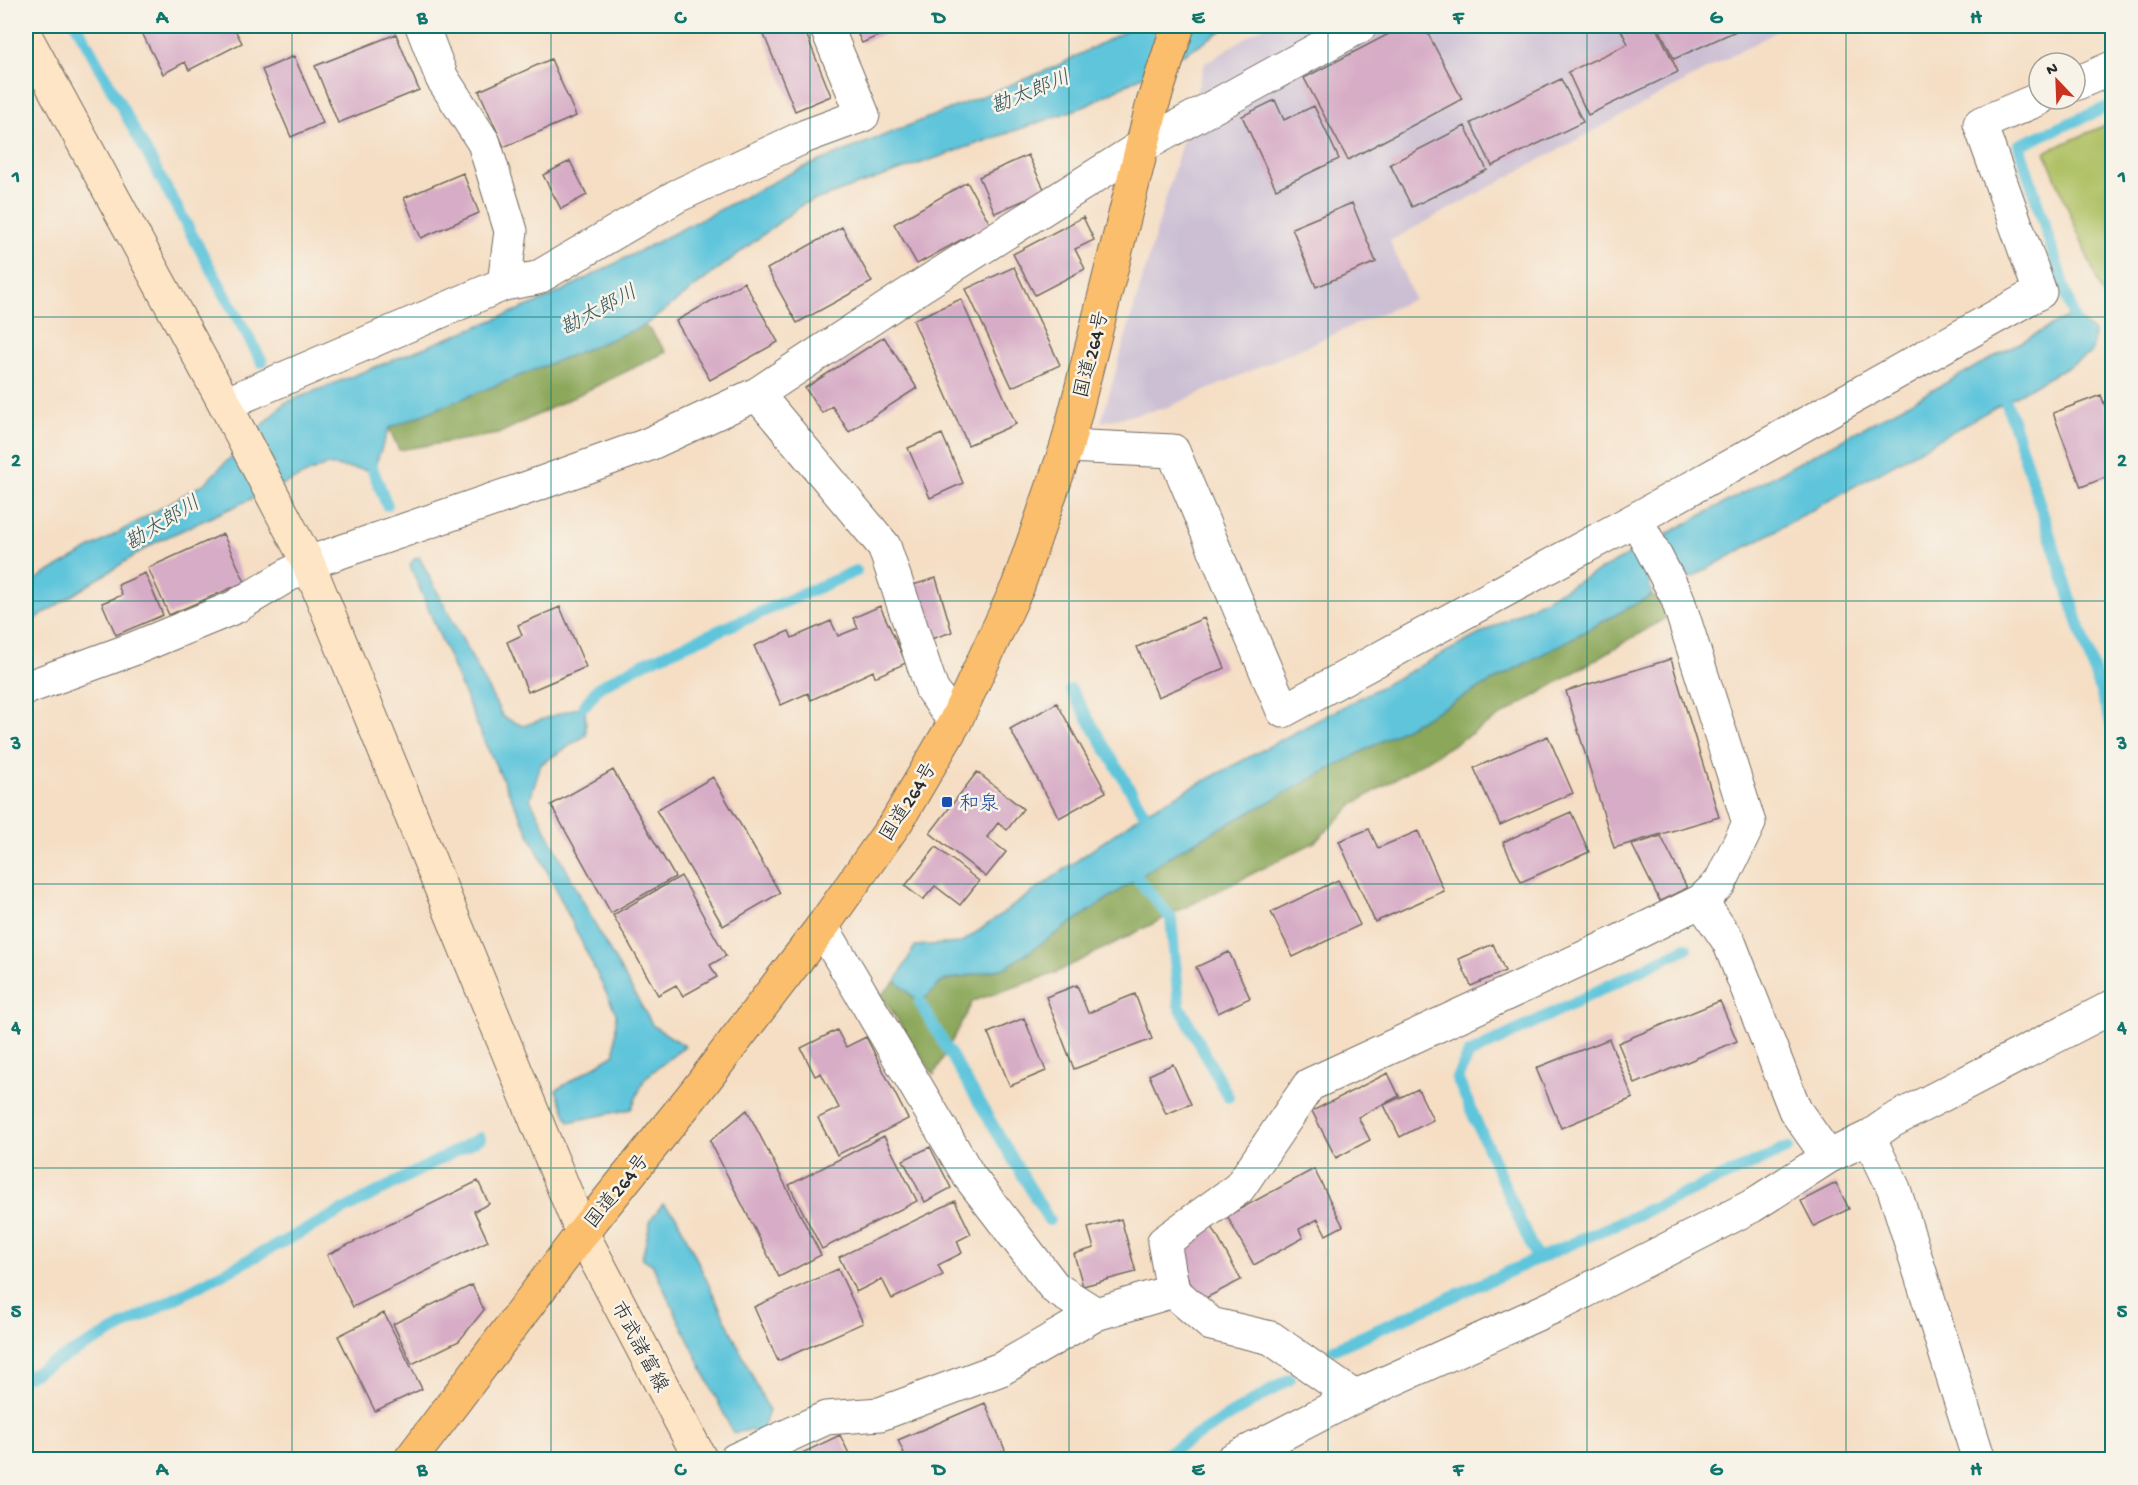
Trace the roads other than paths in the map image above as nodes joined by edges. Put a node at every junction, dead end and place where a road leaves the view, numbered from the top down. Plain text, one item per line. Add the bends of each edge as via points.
1 (422, 26) edge
2 (826, 26) edge
3 (1178, 26) edge
4 (1360, 26) edge
5 (26, 37) edge
6 (2112, 68) edge
7 (2087, 79) edge
8 (2027, 104) edge
9 (1144, 145) junction
10 (504, 284) junction
11 (757, 394) junction
12 (231, 415) junction
13 (1067, 446) junction
14 (1636, 519) junction
15 (308, 563) junction
16 (26, 688) edge
17 (955, 722) junction
18 (1701, 901) junction
19 (822, 927) junction
20 (2112, 1007) edge
21 (1869, 1137) junction
22 (1828, 1157) junction
23 (582, 1233) junction
24 (1173, 1291) junction
25 (1096, 1314) junction
26 (1354, 1397) junction
27 (742, 1456) edge
28 (410, 1460) edge
29 (701, 1460) edge
30 (1232, 1460) edge
31 (1979, 1460) edge

1 - 10 street via 442,78 484,143 511,231
2 - 10 street via 863,115 806,136 677,196 537,278
3 - 9 highway, 国道264号 via 1153,102
4 - 9 street
5 - 12 street, 市武諸富線
6 - 7 street
8 - 14 street via 1980,124 2040,292
9 - 11 street
9 - 13 highway, 国道264号
10 - 12 street
11 - 15 street via 647,445
11 - 17 street via 884,546 932,690
12 - 15 street, 市武諸富線
13 - 14 street via 1173,451 1283,711
13 - 17 highway, 国道264号 via 1018,586
14 - 18 street via 1677,597 1749,823 1720,883
15 - 16 street via 235,607
15 - 23 street, 市武諸富線
17 - 19 highway, 国道264号 via 897,821
18 - 22 street via 1729,942 1795,1110
18 - 24 street via 1309,1085 1239,1188 1164,1242
19 - 23 highway, 国道264号 via 698,1090
19 - 25 street via 969,1176 1055,1288
20 - 21 street via 1892,1121
21 - 22 street
21 - 31 street via 1894,1189
22 - 26 street via 1752,1206 1564,1302
23 - 28 highway, 国道264号
23 - 29 street, 市武諸富線
24 - 25 street
24 - 26 street via 1211,1324 1271,1338
25 - 27 street via 1001,1369 880,1413 826,1418
26 - 30 street

